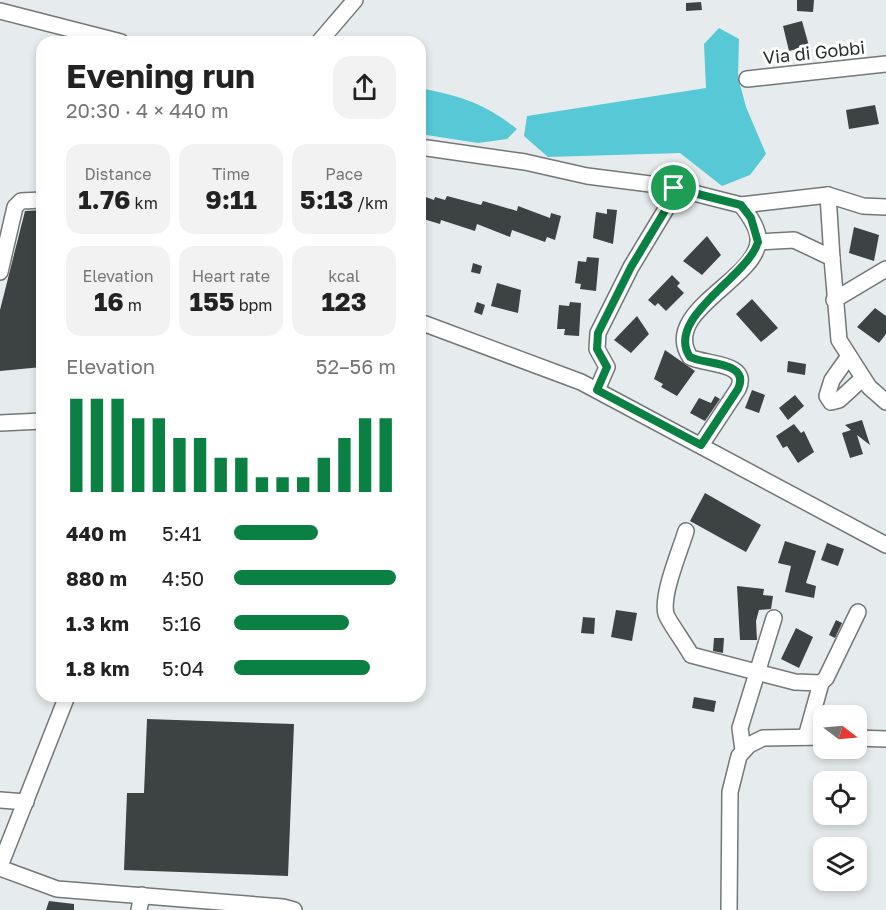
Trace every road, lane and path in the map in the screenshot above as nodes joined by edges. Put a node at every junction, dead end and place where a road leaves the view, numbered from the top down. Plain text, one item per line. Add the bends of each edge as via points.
1 (355, 0) edge
2 (0, 11) edge
3 (98, 36) edge
4 (324, 36) edge
5 (886, 64) edge
6 (747, 79) dead end
7 (426, 148) edge
8 (674, 188) junction
9 (828, 195) junction
10 (36, 200) edge
11 (741, 205) junction
12 (886, 207) edge
13 (758, 242) junction
14 (832, 258) junction
15 (886, 269) edge
16 (0, 272) edge
17 (834, 300) junction
18 (426, 324) edge
19 (849, 356) junction
20 (866, 382) junction
21 (597, 390) junction
22 (885, 401) edge
23 (36, 421) edge
24 (0, 423) edge
25 (701, 445) junction
26 (686, 531) dead end
27 (886, 545) edge
28 (858, 612) dead end
29 (774, 618) dead end
30 (755, 672) junction
31 (821, 683) junction
32 (64, 702) edge
33 (806, 737) junction
34 (813, 737) edge
35 (867, 739) edge
36 (886, 740) edge
37 (743, 750) junction
38 (0, 800) edge
39 (26, 802) junction
40 (0, 867) edge
41 (142, 895) junction
42 (160, 903) edge
43 (139, 910) edge
44 (294, 910) edge
45 (729, 910) edge

1 - 4 street
2 - 3 street
5 - 6 street, Via di Gobbi
7 - 8 street
8 - 11 street
8 - 21 street via 598,333 597,349 607,367
9 - 11 street
9 - 12 street via 863,206
9 - 14 street
10 - 16 street via 21,201 15,207
11 - 13 street via 751,218
13 - 14 street via 794,240
13 - 25 street via 750,261 700,307 689,326 686,345 690,357 732,368 741,379
14 - 17 street
15 - 17 street
17 - 19 street via 839,340
18 - 21 street
19 - 20 street
19 - 20 street via 832,380 827,396 831,402 839,400
20 - 22 street
21 - 25 street
23 - 24 street
25 - 27 street
26 - 30 street via 665,601 669,620 691,655
28 - 31 street
29 - 30 street
30 - 31 street
30 - 37 street via 740,728
31 - 33 street
32 - 39 street
33 - 34 street
33 - 37 street via 763,738
35 - 36 street
37 - 45 street via 730,792
38 - 39 street
39 - 40 street
40 - 41 street via 57,889
41 - 42 street
41 - 43 street
42 - 44 street

